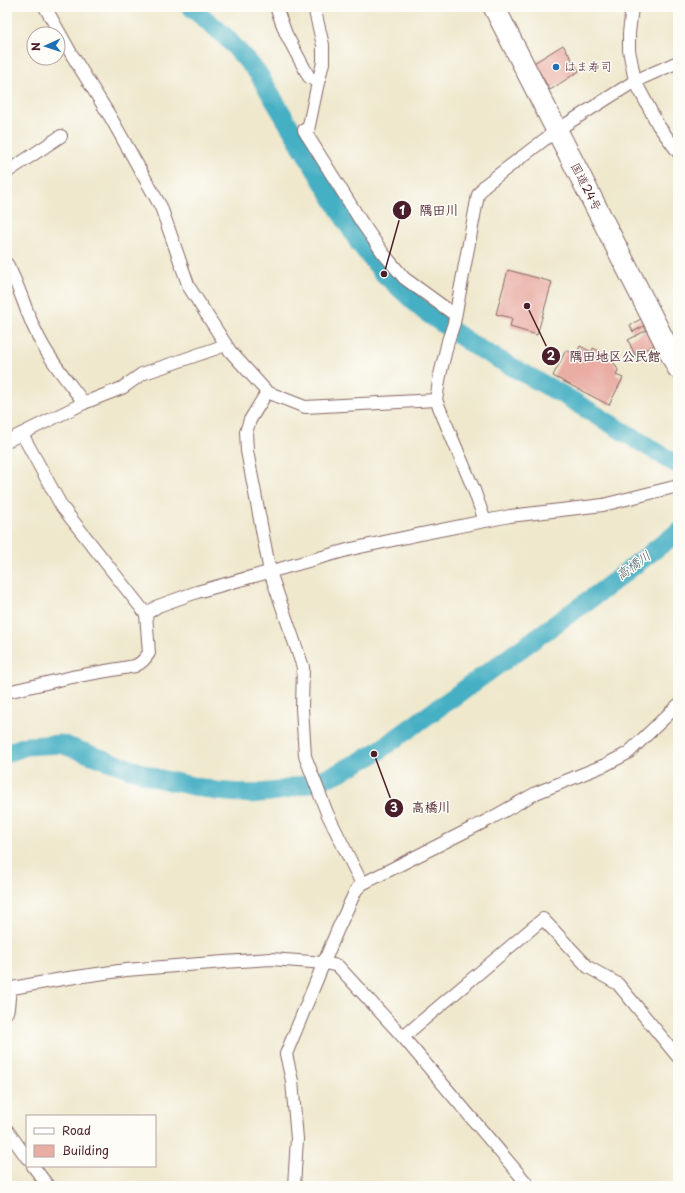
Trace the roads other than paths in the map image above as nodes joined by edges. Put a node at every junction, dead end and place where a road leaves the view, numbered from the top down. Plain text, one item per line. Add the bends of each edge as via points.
1 (45, 7) edge
2 (276, 7) edge
3 (314, 7) edge
4 (494, 7) edge
5 (632, 7) edge
6 (678, 62) edge
7 (635, 81) junction
8 (318, 82) junction
9 (557, 130) junction
10 (61, 136) dead end
11 (678, 152) edge
12 (7, 172) edge
13 (7, 264) edge
14 (454, 319) junction
15 (226, 346) junction
16 (678, 368) edge
17 (267, 392) junction
18 (436, 400) junction
19 (84, 403) junction
20 (22, 434) junction
21 (7, 441) edge
22 (678, 486) edge
23 (485, 521) junction
24 (270, 572) junction
25 (146, 614) junction
26 (7, 692) edge
27 (678, 705) edge
28 (362, 884) junction
29 (325, 963) junction
30 (9, 989) edge
31 (7, 1012) edge
32 (403, 1037) junction
33 (678, 1057) edge
34 (7, 1130) edge
35 (26, 1157) edge
36 (34, 1167) edge
37 (48, 1186) edge
38 (294, 1186) edge
39 (529, 1186) edge

1 - 15 street via 161,207 189,287
2 - 8 street via 286,34 309,77
3 - 8 street via 323,45 323,63
4 - 9 highway, 国道24号
5 - 7 street via 629,44
6 - 7 street
7 - 9 street
7 - 11 street via 658,125
8 - 14 street via 306,132 383,253 404,278
9 - 14 street via 485,185 478,195
9 - 16 highway, 国道24号
10 - 12 street
13 - 19 street via 15,278 35,332 53,362
14 - 18 street
15 - 17 street
15 - 19 street via 142,374 122,388
17 - 18 street via 306,407
17 - 24 street via 250,420 246,432 247,451
18 - 23 street
19 - 20 street
20 - 21 street
20 - 25 street via 62,507
22 - 23 street via 603,505
23 - 24 street via 351,549
24 - 25 street via 197,592 158,606
24 - 28 street via 303,667 305,756 327,814
25 - 26 street via 149,653 140,664
27 - 28 street via 628,753 536,793
28 - 29 street via 356,890
29 - 30 street via 271,959 209,963 126,970
29 - 32 street via 338,966
29 - 38 street via 286,1054 292,1081 297,1139
30 - 31 street
32 - 33 street via 543,919 588,967 618,984
32 - 39 street
34 - 35 street
36 - 37 street

